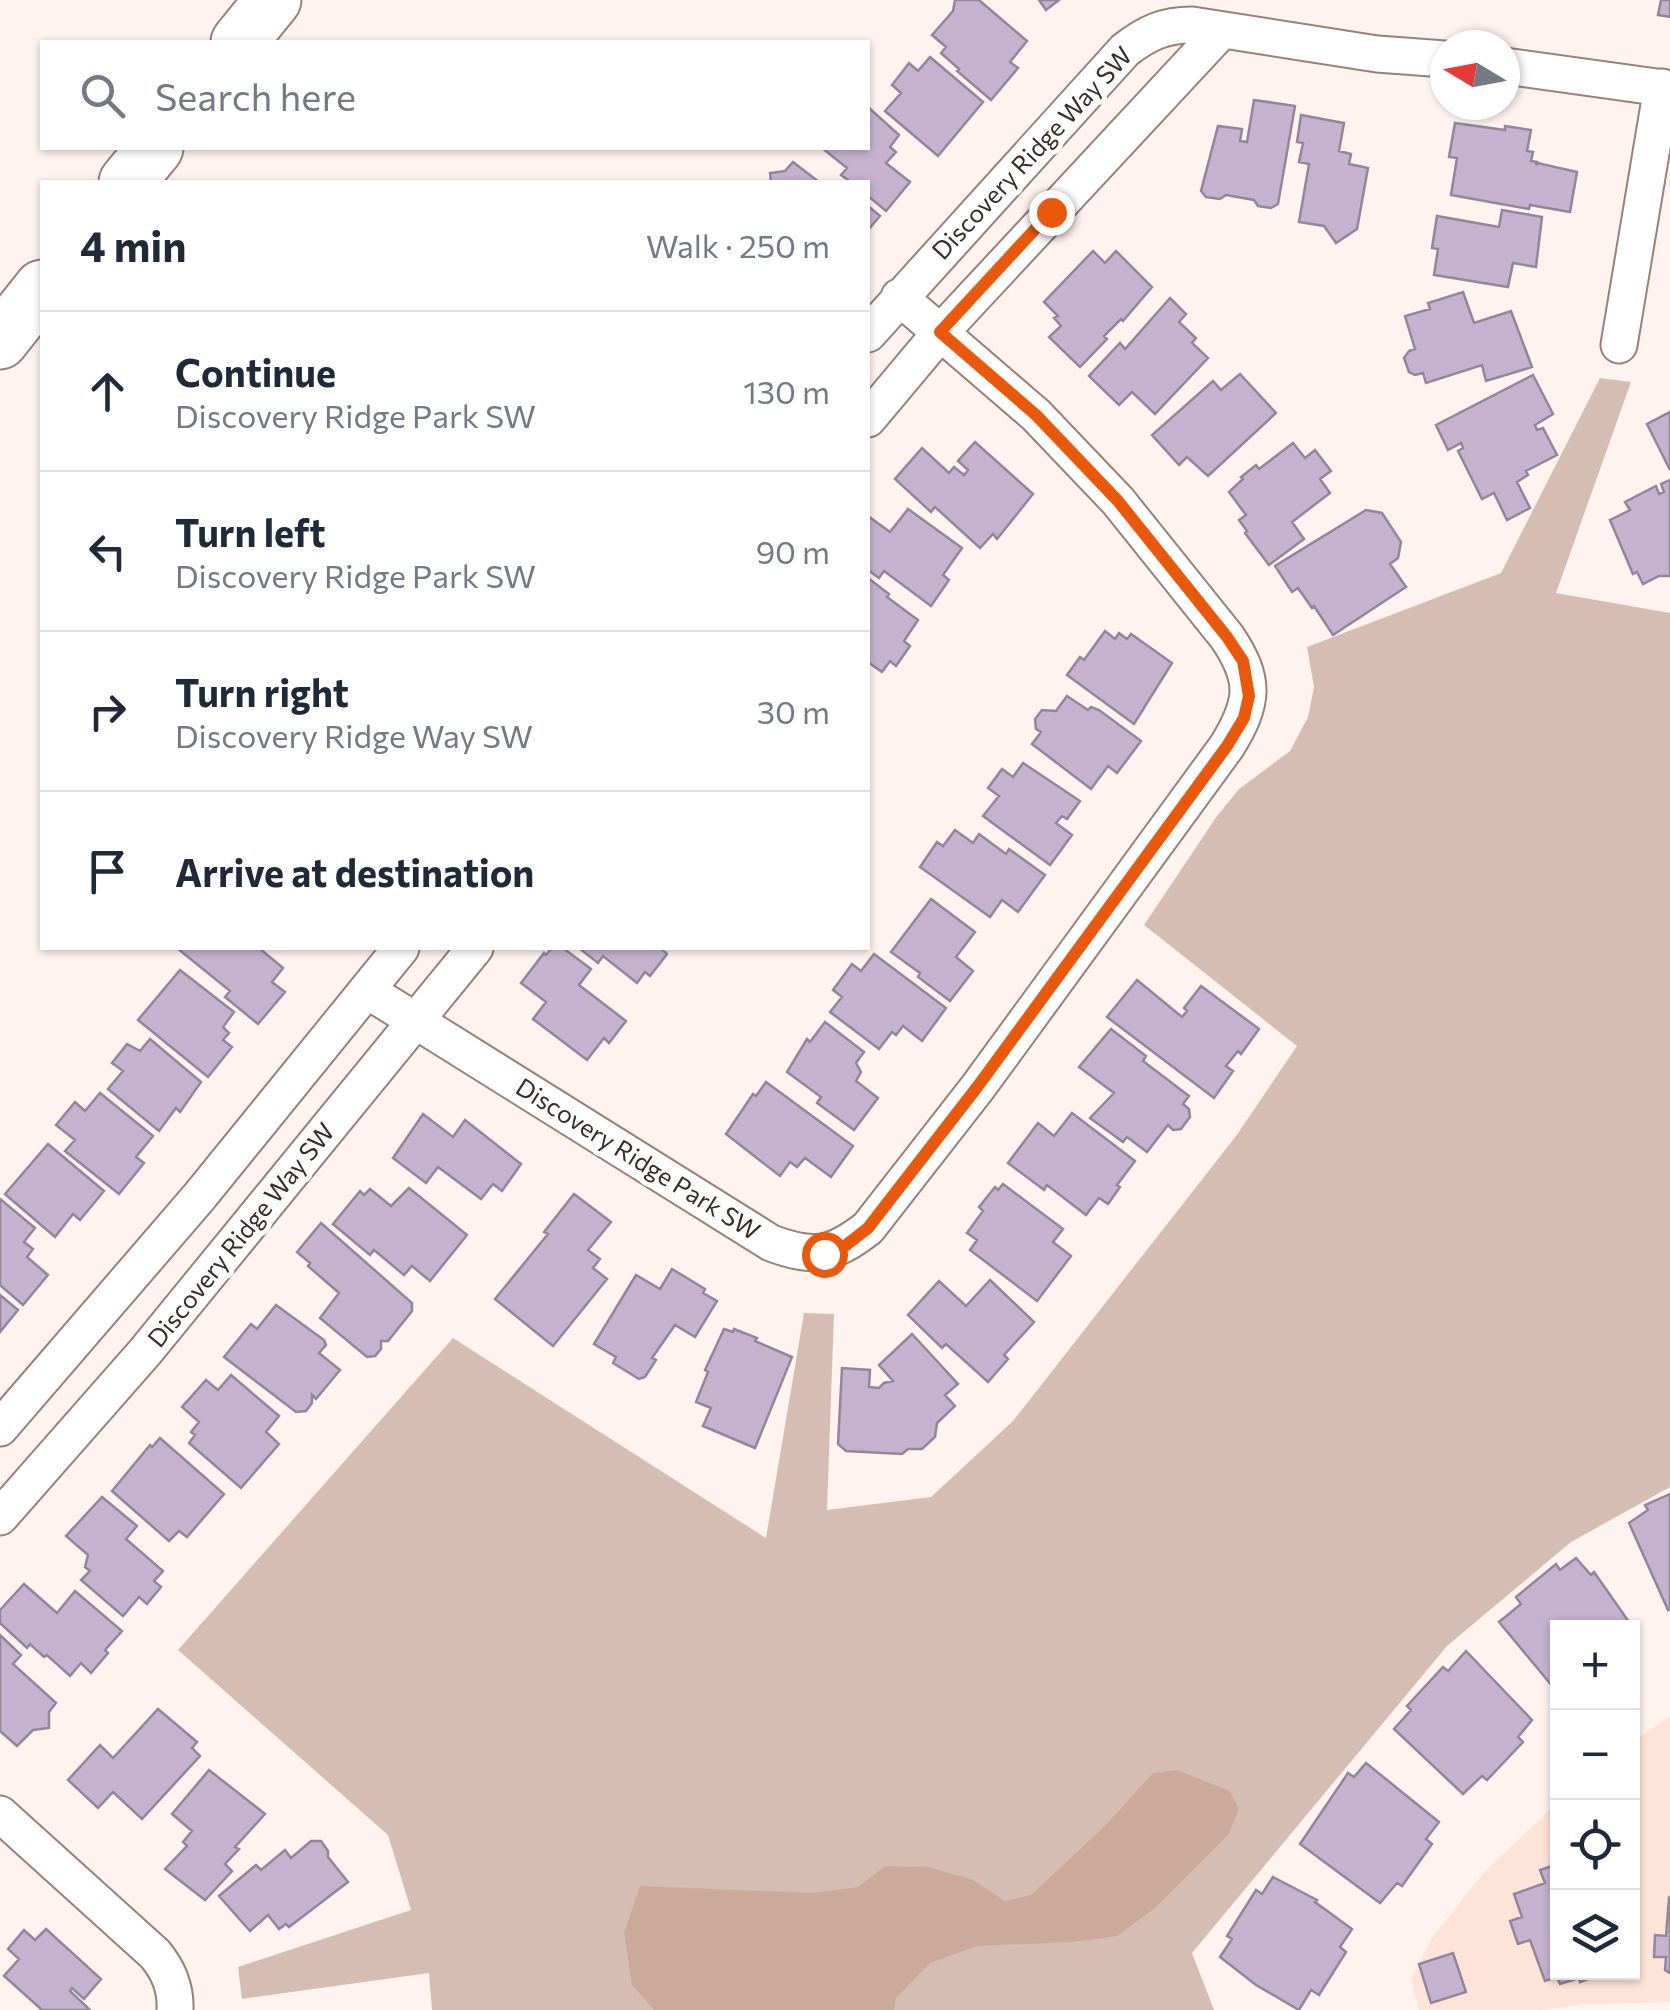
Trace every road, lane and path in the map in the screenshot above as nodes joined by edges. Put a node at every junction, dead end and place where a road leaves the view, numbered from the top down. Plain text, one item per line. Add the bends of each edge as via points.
1 (273, 0) edge
2 (1222, 30) junction
3 (241, 40) edge
4 (1430, 58) edge
5 (1520, 68) edge
6 (1666, 88) edge
7 (153, 150) edge
8 (129, 180) edge
9 (40, 291) edge
10 (898, 297) junction
11 (870, 332) edge
12 (940, 332) junction
13 (0, 341) edge
14 (1619, 345) dead end
15 (870, 418) edge
16 (399, 950) edge
17 (473, 950) edge
18 (368, 991) junction
19 (417, 1022) junction
20 (101, 1313) junction
21 (145, 1352) junction
22 (0, 1428) edge
23 (0, 1516) edge
24 (0, 1814) edge
25 (176, 2010) edge

1 - 3 highway
2 - 4 street, Discovery Ridge Way SW
2 - 10 street, Discovery Ridge Way SW via 1160,28 1126,50
2 - 12 street
5 - 6 street
6 - 14 street
7 - 8 highway
9 - 13 highway
10 - 11 street, Discovery Ridge Way SW
10 - 12 street, Discovery Ridge Park SW
12 - 15 street
12 - 19 street, Discovery Ridge Park SW via 1036,415 1118,501 1227,637 1248,678 1244,718 1227,746 978,1086 868,1228 824,1254 796,1252
16 - 18 street
17 - 19 street, Discovery Ridge Way SW
18 - 19 street, Discovery Ridge Park SW
18 - 20 street
19 - 21 street, Discovery Ridge Way SW
20 - 21 street
20 - 22 street
21 - 23 street, Discovery Ridge Way SW
24 - 25 street via 155,1954 167,1969

